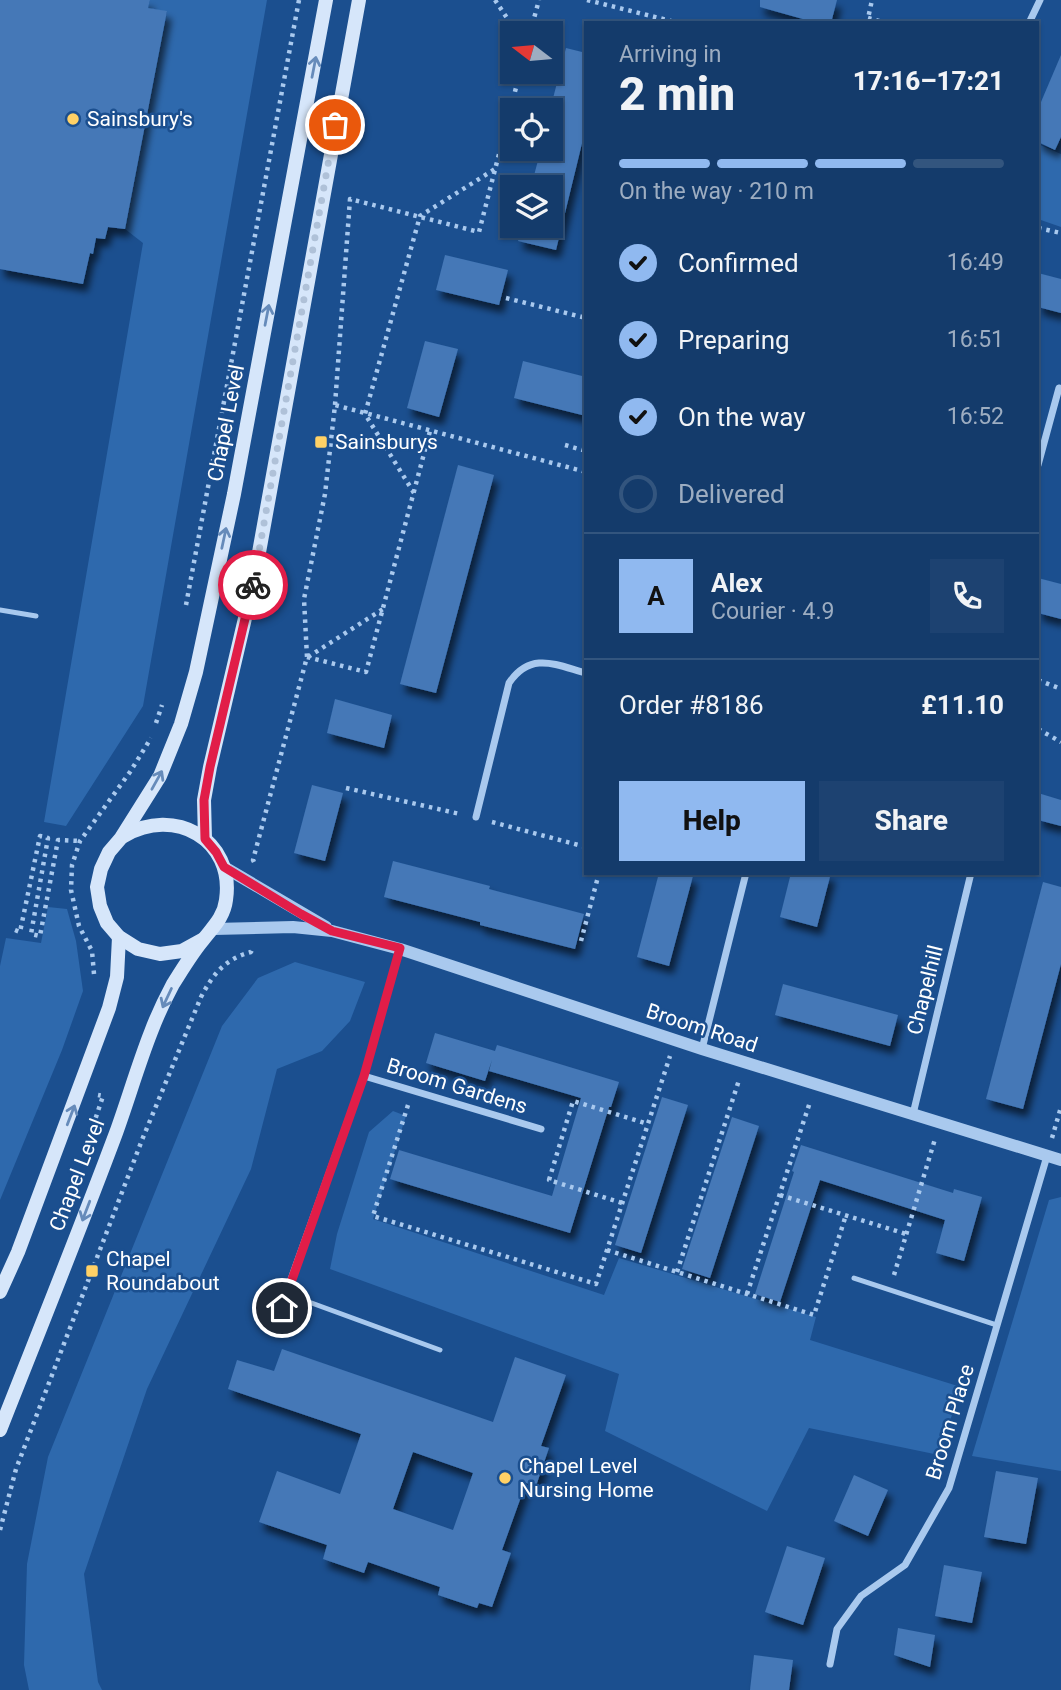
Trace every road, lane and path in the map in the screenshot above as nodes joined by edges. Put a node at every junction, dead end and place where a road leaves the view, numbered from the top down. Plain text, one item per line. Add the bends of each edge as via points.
1 (299, 0) edge
2 (327, 0) edge
3 (359, 0) edge
4 (495, 0) edge
5 (539, 0) edge
6 (587, 0) edge
7 (872, 0) edge
8 (1040, 0) edge
9 (867, 20) edge
10 (509, 21) edge
11 (533, 21) edge
12 (671, 21) edge
13 (1030, 21) edge
14 (517, 84) edge
15 (495, 169) junction
16 (420, 216) junction
17 (1039, 229) edge
18 (1061, 233) edge
19 (506, 298) dead end
20 (584, 318) edge
21 (1059, 388) dead end
22 (335, 405) junction
23 (365, 414) junction
24 (430, 432) junction
25 (565, 445) dead end
26 (584, 450) edge
27 (1039, 461) edge
28 (584, 471) edge
29 (414, 493) junction
30 (383, 608) junction
31 (0, 610) edge
32 (185, 611) dead end
33 (36, 616) dead end
34 (307, 657) junction
35 (584, 672) edge
36 (1039, 680) edge
37 (1061, 689) edge
38 (164, 700) dead end
39 (1039, 730) edge
40 (1061, 742) edge
41 (476, 817) dead end
42 (121, 838) junction
43 (205, 839) junction
44 (80, 841) junction
45 (224, 867) junction
46 (598, 875) edge
47 (746, 875) edge
48 (971, 875) edge
49 (268, 894) junction
50 (259, 927) junction
51 (214, 929) junction
52 (15, 930) dead end
53 (332, 931) junction
54 (119, 937) junction
55 (202, 940) junction
56 (581, 940) dead end
57 (400, 948) junction
58 (94, 978) dead end
59 (676, 1040) junction
60 (702, 1049) junction
61 (745, 1062) junction
62 (364, 1076) junction
63 (815, 1084) junction
64 (412, 1090) junction
65 (1061, 1107) edge
66 (913, 1114) junction
67 (941, 1123) junction
68 (648, 1124) junction
69 (1061, 1126) edge
70 (541, 1129) dead end
71 (1055, 1129) junction
72 (1047, 1156) junction
73 (1061, 1160) edge
74 (780, 1195) junction
75 (622, 1203) junction
76 (846, 1215) junction
77 (906, 1234) junction
78 (607, 1251) junction
79 (677, 1272) junction
80 (855, 1278) dead end
81 (890, 1289) junction
82 (0, 1292) edge
83 (287, 1294) junction
84 (747, 1294) junction
85 (276, 1321) dead end
86 (998, 1325) junction
87 (440, 1350) dead end
88 (0, 1430) edge
89 (0, 1530) edge
90 (830, 1664) dead end

1 - 32 path
42 -> 2 main road, Chapel Level via 160,775 197,672
3 - 43 main road via 254,580 210,767 204,800
4 - 10 path
5 - 11 path
6 - 12 path
7 - 9 path
8 - 13 street
14 - 15 path
15 - 16 path
15 - 16 path via 479,232
16 - 22 path via 350,199
16 - 23 path
17 - 18 path
19 - 20 path
21 - 27 street
22 - 23 path
22 - 34 path via 325,494 304,599
23 - 24 path
23 - 29 path
24 - 28 path
24 - 29 path
25 - 26 path
29 - 30 path
30 - 34 path
30 - 34 path via 366,672
31 - 33 lane
34 - 49 path via 253,860 272,876
35 - 41 street via 545,662 516,672 509,683
36 - 37 path
38 - 44 path via 152,736 136,763
39 - 40 path
42 - 43 main road via 154,824 173,824
42 - 54 main road, Chapel Level via 105,859 97,887 107,923
43 - 45 main road
44 - 52 path via 58,839 40,936 32,934 48,838 40,836 20,932
44 - 58 path via 72,865 71,890 79,926 92,951
45 - 49 street, Broom Road
45 - 51 main road, Chapel Level via 226,901
46 - 56 path
47 - 60 street
48 - 66 street, Chapelhill
49 - 53 street, Broom Road
50 - 51 street, Broom Road
50 - 53 street, Broom Road
50 - 89 path via 251,952 225,963 201,997 16,1469
51 - 55 main road, Chapel Level
53 - 57 street, Broom Road
54 - 55 main road, Chapel Level via 138,949 160,954 182,951
82 -> 54 main road, Chapel Level via 109,1008 117,977
55 -> 88 main road, Chapel Level via 172,986 151,1033
57 - 59 street, Broom Road
57 - 62 street, Broom Gardens
59 - 60 street, Broom Road
59 - 68 path
60 - 61 street, Broom Road
61 - 63 street, Broom Road
61 - 79 path
62 - 64 street, Broom Gardens
62 - 83 street, Broom Gardens
63 - 66 street, Broom Road
63 - 74 path
64 - 70 street, Broom Gardens
64 - 78 path via 373,1216 596,1284
65 - 71 path
66 - 67 street, Broom Road
67 - 72 street, Broom Road
67 - 77 path
68 - 75 path
68 - 75 path via 573,1101 548,1180
69 - 71 path
71 - 72 path
72 - 73 street, Broom Road
72 - 86 street, Broom Place
74 - 76 path
74 - 84 path
75 - 78 path
76 - 77 path
76 - 84 path via 814,1315
77 - 81 path
78 - 79 path
79 - 84 path
80 - 81 lane
81 - 86 lane
83 - 85 street, Broom Gardens
83 - 87 lane
86 - 90 street, Broom Place via 949,1488 905,1565 861,1595 837,1629

